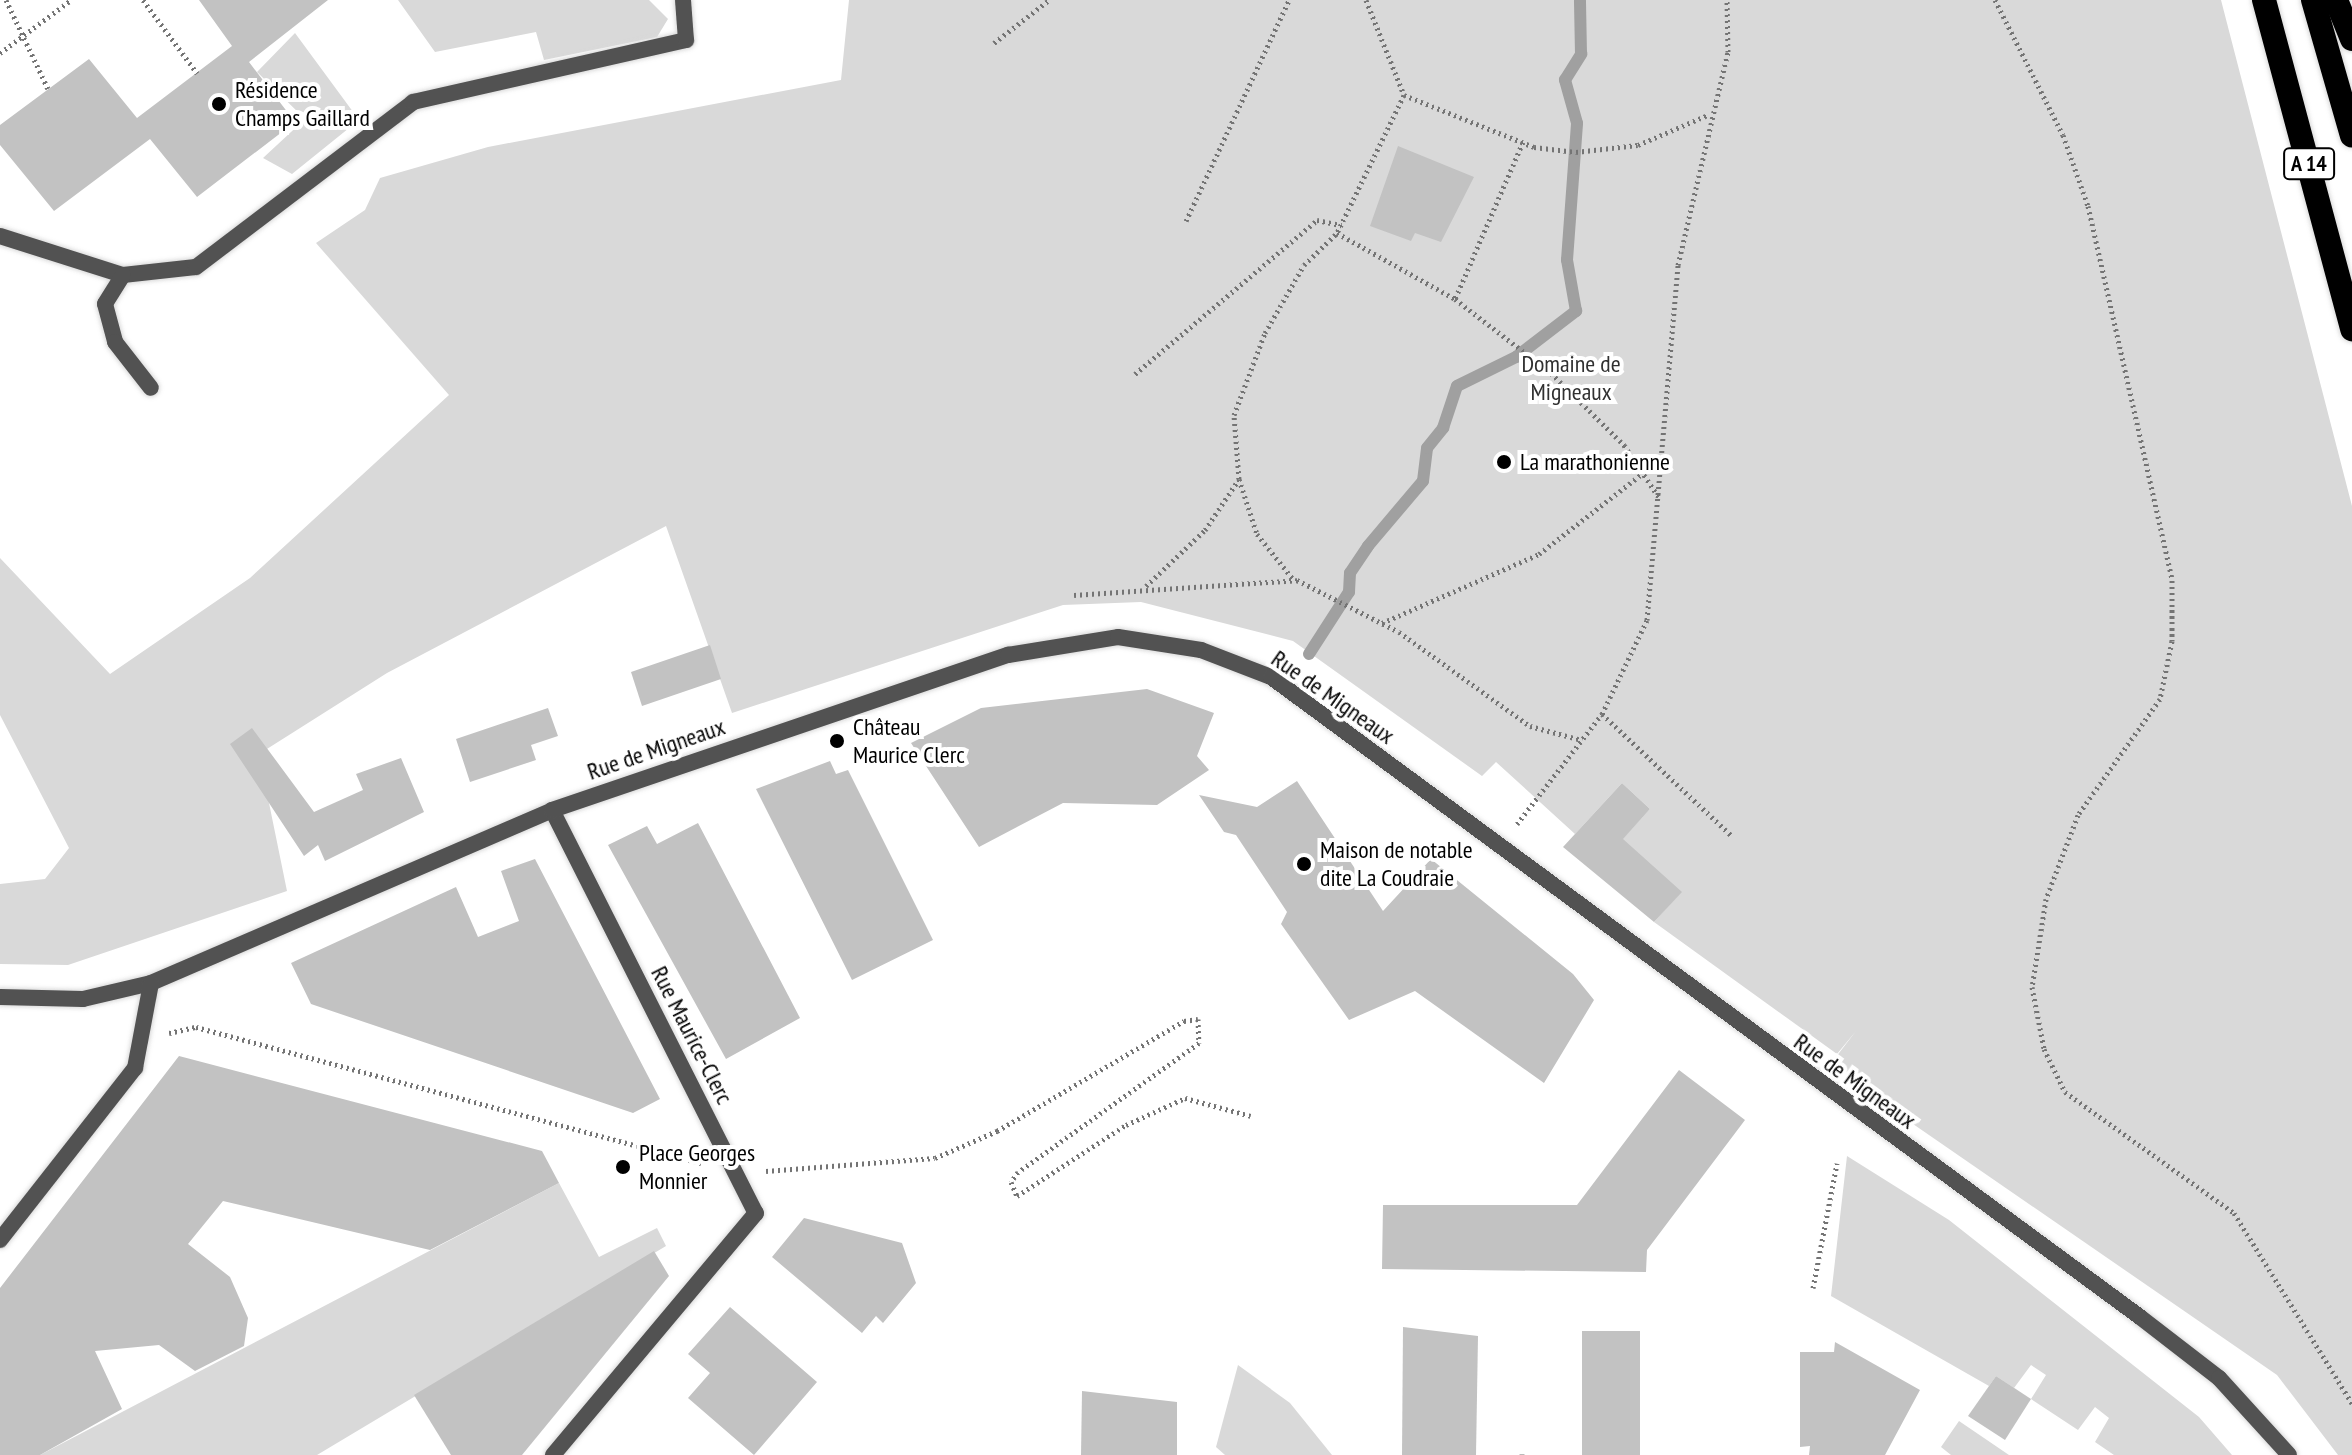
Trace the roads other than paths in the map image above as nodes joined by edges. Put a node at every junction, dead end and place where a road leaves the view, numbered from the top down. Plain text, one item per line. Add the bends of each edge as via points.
1 (683, 0) edge
2 (2264, 0) edge
3 (2313, 0) edge
4 (2336, 0) edge
5 (2352, 39) edge
6 (2352, 136) edge
7 (0, 236) edge
8 (123, 275) junction
9 (2352, 329) edge
10 (151, 388) dead end
11 (552, 810) junction
12 (151, 983) junction
13 (0, 997) edge
14 (0, 1240) edge
15 (553, 1455) edge
16 (2289, 1455) edge

1 - 8 street via 686,40 413,102 196,267
2 - 9 highway, A 14
3 - 6 highway, A 14
4 - 5 highway
7 - 8 street
8 - 10 street via 105,304 115,342
11 - 12 street, Rue de Migneaux
11 - 15 street, Rue Maurice-Clerc via 756,1213
11 - 16 street, Rue de Migneaux via 1008,655 1118,637 1201,650 1271,677 2196,1360
12 - 13 street, Rue de Migneaux via 83,999
12 - 14 street via 135,1068

